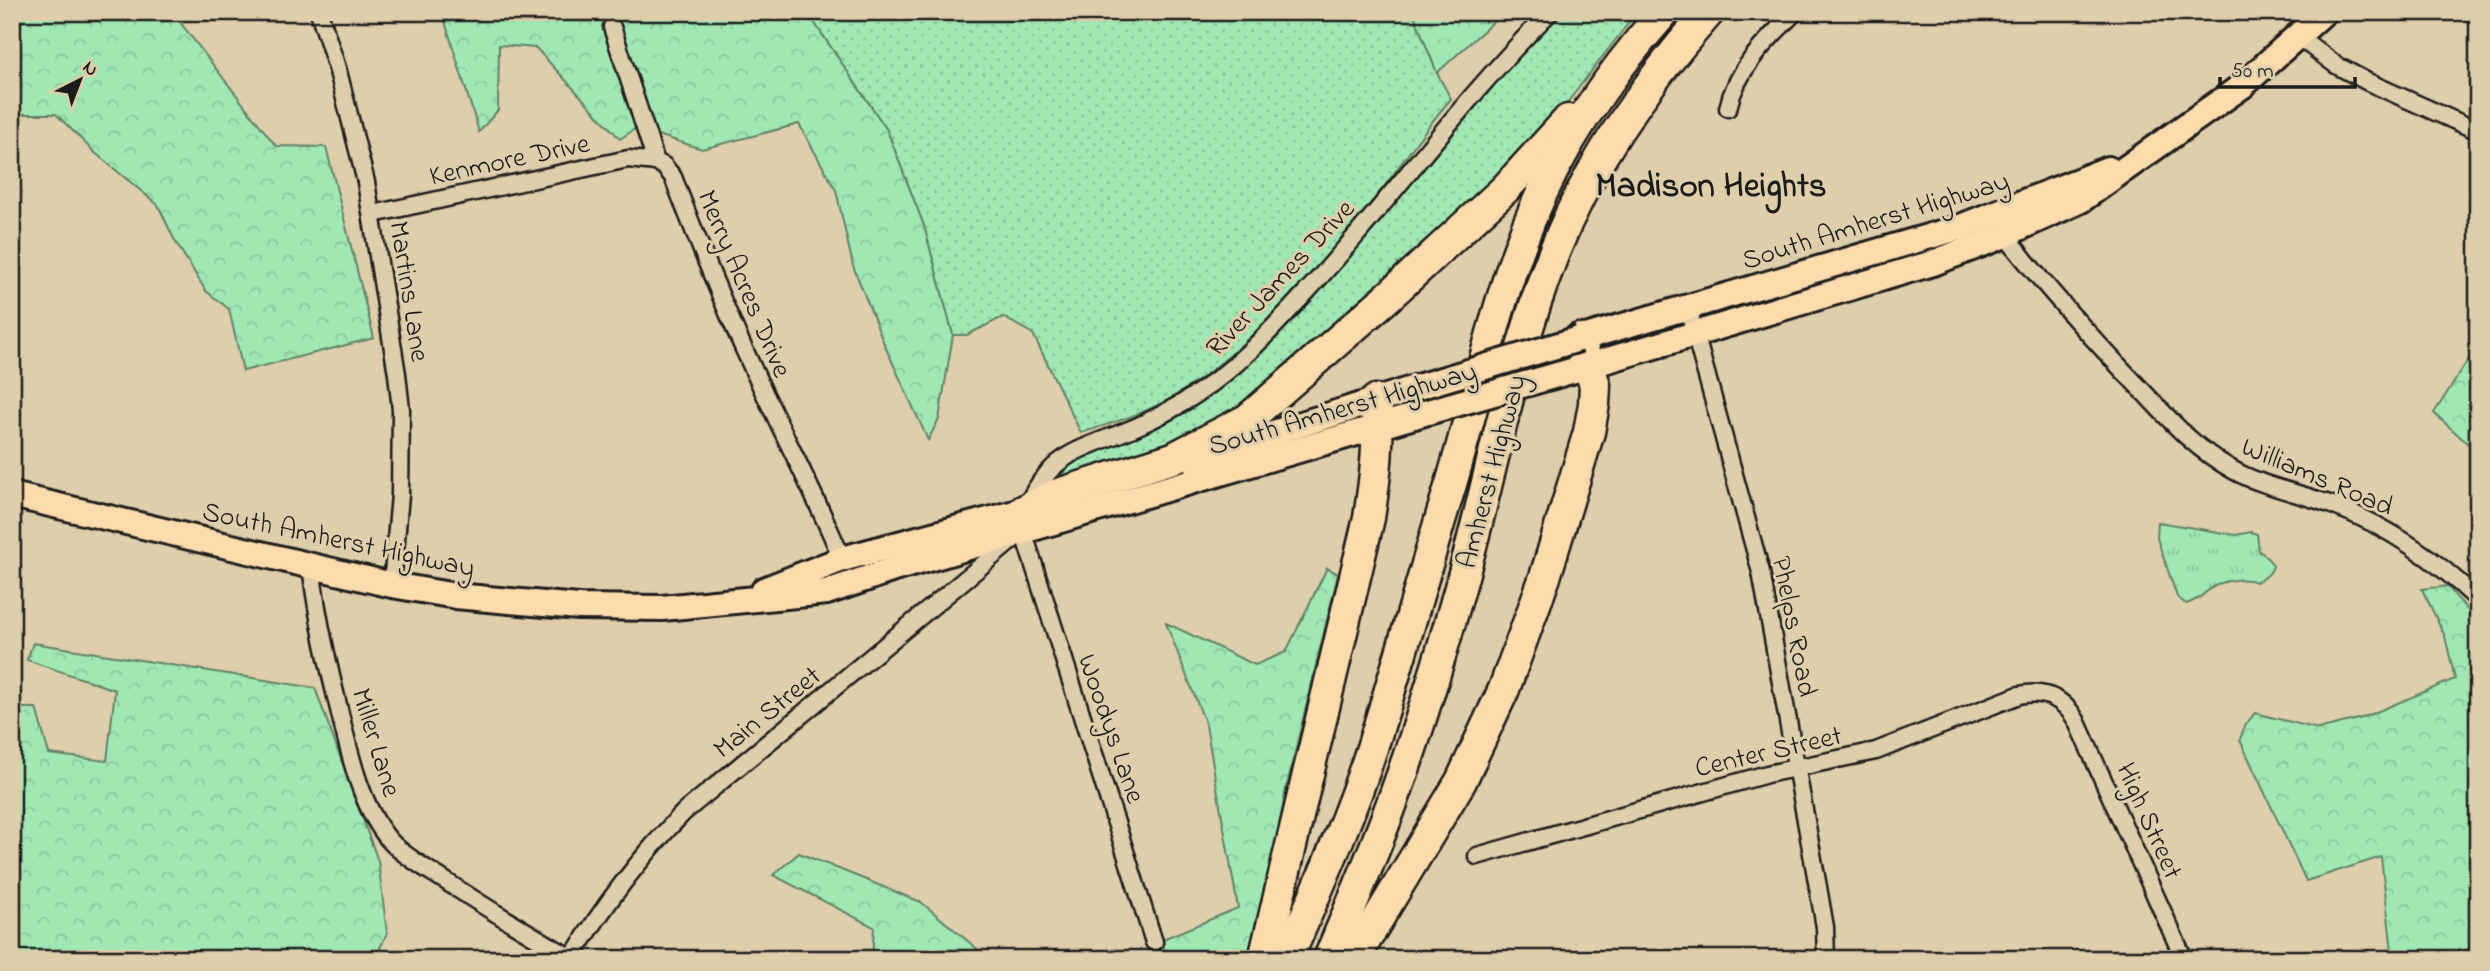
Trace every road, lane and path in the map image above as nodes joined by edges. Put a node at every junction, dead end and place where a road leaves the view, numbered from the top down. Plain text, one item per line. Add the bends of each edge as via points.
1 (319, 12) edge
2 (1550, 12) edge
3 (1664, 12) edge
4 (1709, 12) edge
5 (1795, 12) edge
6 (2324, 12) edge
7 (612, 27) dead end
8 (2299, 37) junction
9 (1632, 49) junction
10 (1728, 108) dead end
11 (2478, 131) edge
12 (2142, 158) junction
13 (656, 162) junction
14 (373, 215) junction
15 (2005, 235) junction
16 (1689, 308) junction
17 (1696, 334) junction
18 (1580, 358) junction
19 (1377, 414) junction
20 (12, 495) edge
21 (1023, 521) junction
22 (842, 559) junction
23 (310, 565) junction
24 (392, 584) junction
25 (741, 600) junction
26 (2478, 600) edge
27 (2065, 705) joint
28 (1795, 768) junction
29 (1477, 856) dead end
30 (1154, 943) dead end
31 (571, 958) edge
32 (1264, 959) edge
33 (1287, 959) edge
34 (1329, 959) edge
35 (1354, 959) edge
36 (1826, 959) edge
37 (2184, 959) edge

1 - 14 street, Martins Lane
2 - 21 street, River James Drive via 1497,66 1331,266 1261,341 1189,400 1058,460 1046,471
3 - 9 highway, Amherst Highway
4 - 34 highway, Amherst Highway via 1670,56 1613,138 1555,249 1515,376 1430,692 1396,793
5 - 10 street via 1740,73
6 - 8 main road, South Amherst Highway
7 - 13 street, Merry Acres Drive
8 - 11 street via 2368,82
8 - 12 main road, South Amherst Highway via 2242,86
9 - 21 highway via 1505,189 1248,419 1172,458 1058,494
9 - 33 highway, Amherst Highway via 1582,123 1530,219 1500,305 1465,439 1371,749
12 - 15 main road, South Amherst Highway via 2081,200
12 - 16 main road, South Amherst Highway via 1958,228
13 - 14 street, Kenmore Drive via 628,159
13 - 22 street, Merry Acres Drive via 673,177 744,349
14 - 24 street, Martins Lane via 401,410
15 - 17 main road, South Amherst Highway via 1933,263
15 - 26 street, Williams Road via 2079,324 2184,436 2208,455 2259,482 2336,506 2377,526 2427,555
16 - 17 street, Phelps Road
16 - 18 main road, South Amherst Highway
17 - 18 main road, South Amherst Highway
17 - 28 street, Phelps Road via 1761,572
18 - 19 main road, South Amherst Highway, bridge via 1414,416
18 - 19 main road, South Amherst Highway, bridge via 1421,386
18 - 35 highway via 1595,385 1589,432 1545,577 1504,689 1451,800
19 - 21 main road, South Amherst Highway via 1056,503
19 - 32 highway via 1369,518
20 - 23 main road, South Amherst Highway
21 - 22 main road, South Amherst Highway
21 - 25 main road, South Amherst Highway via 827,592
21 - 30 street, Woodys Lane via 1060,653
21 - 31 street, Main Street via 684,812 627,875
22 - 25 main road, South Amherst Highway
23 - 24 main road, South Amherst Highway
23 - 31 street, Miller Lane via 316,614 346,738 379,826 410,858
24 - 25 main road, South Amherst Highway via 456,596 579,607 662,608
27 - 28 street, Center Street via 2046,694 2019,695 1876,751
27 - 37 street, High Street via 2077,720
28 - 29 street, Center Street
28 - 36 street, Phelps Road via 1825,927

